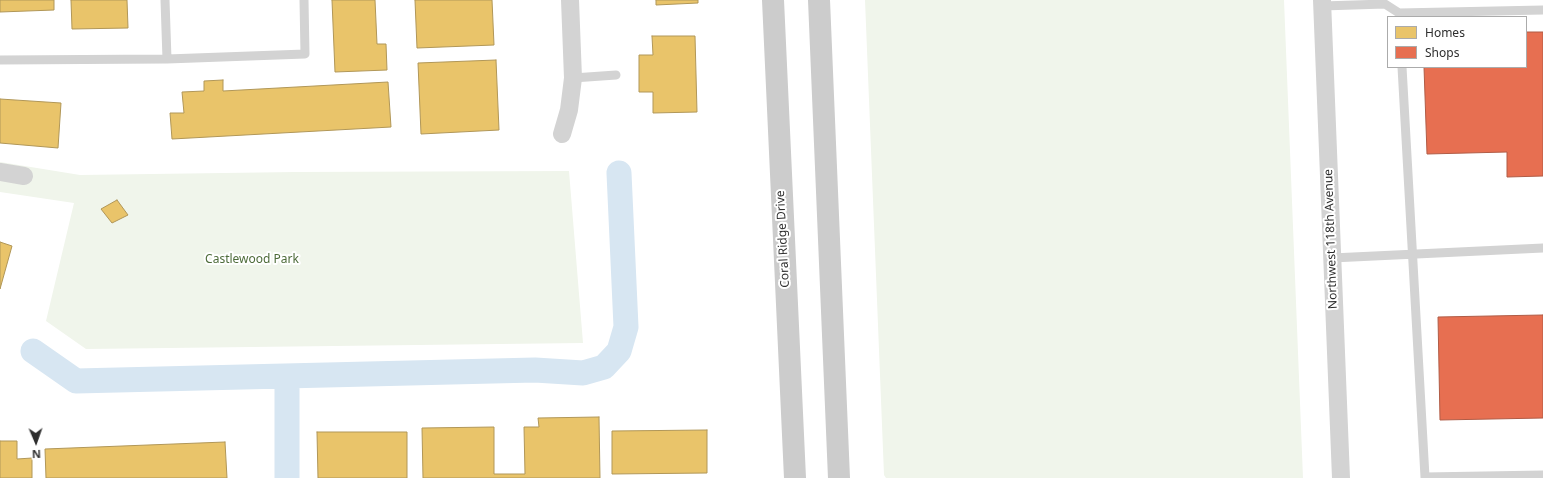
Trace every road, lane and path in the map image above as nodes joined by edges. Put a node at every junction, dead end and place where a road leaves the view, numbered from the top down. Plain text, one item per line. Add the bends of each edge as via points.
1 (165, 0) edge
2 (304, 0) edge
3 (570, 0) edge
4 (773, 0) edge
5 (819, 0) edge
6 (1322, 3) edge
7 (1543, 10) edge
8 (1399, 15) edge
9 (167, 59) junction
10 (0, 60) edge
11 (1402, 68) edge
12 (616, 75) dead end
13 (573, 78) junction
14 (562, 134) dead end
15 (0, 172) edge
16 (24, 176) dead end
17 (1543, 248) edge
18 (1412, 254) junction
19 (1332, 258) junction
20 (1543, 475) edge
21 (795, 478) edge
22 (839, 478) edge
23 (1341, 478) edge

1 - 9 lane
2 - 9 lane via 305,54
3 - 13 street
4 - 21 main road, Coral Ridge Drive
5 - 22 main road
6 - 8 lane via 1385,4
6 - 19 street, Northwest 118th Avenue
7 - 8 lane
9 - 10 lane
11 - 18 lane
12 - 13 lane
13 - 14 street via 569,110
15 - 16 street
17 - 18 lane
18 - 19 lane
18 - 20 lane via 1425,477
19 - 23 street, Northwest 118th Avenue

